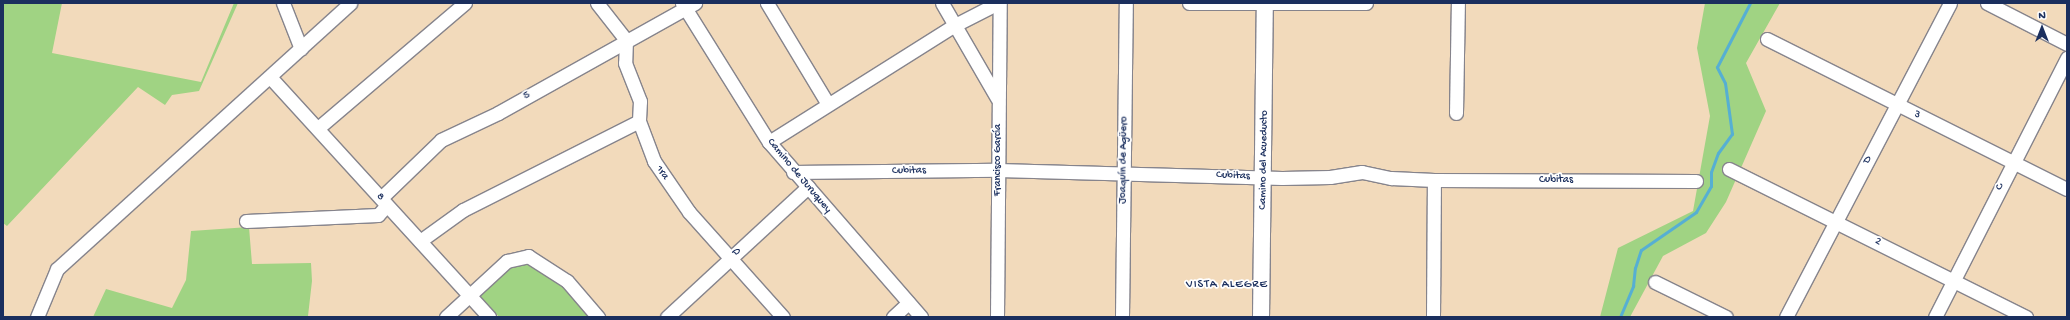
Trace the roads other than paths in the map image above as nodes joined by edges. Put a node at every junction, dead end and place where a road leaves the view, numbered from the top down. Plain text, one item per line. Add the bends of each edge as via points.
1 (283, 3) edge
2 (350, 3) edge
3 (465, 3) edge
4 (597, 3) edge
5 (767, 3) edge
6 (942, 3) edge
7 (999, 3) edge
8 (1126, 3) edge
9 (1189, 3) edge
10 (1366, 3) edge
11 (1458, 3) edge
12 (1950, 3) edge
13 (1987, 3) edge
14 (1265, 4) edge
15 (687, 5) edge
16 (955, 25) junction
17 (1767, 39) dead end
18 (626, 40) junction
19 (2067, 44) edge
20 (301, 49) junction
21 (2067, 58) edge
22 (270, 77) junction
23 (998, 100) junction
24 (828, 104) junction
25 (1897, 105) junction
26 (1456, 113) dead end
27 (639, 121) junction
28 (318, 128) junction
29 (769, 142) junction
30 (2013, 163) junction
31 (1728, 169) dead end
32 (998, 170) junction
33 (793, 172) junction
34 (1124, 173) junction
35 (1264, 177) junction
36 (1434, 180) junction
37 (1696, 181) dead end
38 (808, 187) junction
39 (2067, 189) edge
40 (384, 202) junction
41 (246, 221) dead end
42 (1835, 221) junction
43 (420, 241) junction
44 (730, 259) junction
45 (1954, 280) junction
46 (1656, 282) dead end
47 (469, 295) junction
48 (908, 302) junction
49 (37, 317) edge
50 (446, 317) edge
51 (489, 317) edge
52 (598, 317) edge
53 (667, 317) edge
54 (783, 317) edge
55 (893, 317) edge
56 (921, 317) edge
57 (997, 317) edge
58 (1122, 317) edge
59 (1261, 317) edge
60 (1433, 317) edge
61 (1726, 317) edge
62 (1786, 317) edge
63 (1935, 317) edge
64 (2026, 317) edge

1 - 20 street
2 - 20 street
3 - 28 street
4 - 18 street
5 - 24 street
6 - 16 street
7 - 16 street
7 - 23 street, Francisco García
8 - 34 street, Joaquín de Agüero
9 - 14 street
10 - 14 street
11 - 26 street
12 - 25 street, D
13 - 19 street
14 - 35 main road, Camino del Acueducto
15 - 18 street, 5
15 - 29 street, Camino de Juruquey
16 - 23 street
16 - 24 street
17 - 25 street, 3
18 - 27 street, 1ra via 625,63 640,101
18 - 40 street, 5 via 498,113 441,140
20 - 22 street
21 - 30 street, C
22 - 28 street, 8
22 - 49 street via 57,269
23 - 32 street, Francisco García
24 - 29 street
25 - 30 street, 3
25 - 42 street, D
27 - 43 street via 463,210
27 - 44 street, 1ra via 654,161 689,212
28 - 40 street, 8
29 - 33 street, Camino de Juruquey
30 - 39 street, 3
30 - 45 street, C
31 - 42 street, 2
32 - 33 street, Cubitas
32 - 34 street, Cubitas
32 - 57 street, Francisco García
33 - 38 street, Camino de Juruquey
34 - 35 street, Cubitas
34 - 58 street, Joaquín de Agüero
35 - 36 street, Cubitas via 1330,177 1362,172 1391,178
35 - 59 main road, Camino del Acueducto
36 - 37 street, Cubitas
36 - 60 street
38 - 44 street, D
38 - 48 street, Camino de Juruquey
40 - 41 street, 5 via 378,215
40 - 43 street, 8
42 - 45 street, 2
42 - 62 street, D
43 - 47 street, 8
44 - 53 street, D
44 - 54 street, 1ra
45 - 63 street, C
45 - 64 street, 2
46 - 61 street
47 - 50 street
47 - 51 street, 8
47 - 52 street via 507,261 528,256 567,281
48 - 55 street
48 - 56 street, Camino de Juruquey

